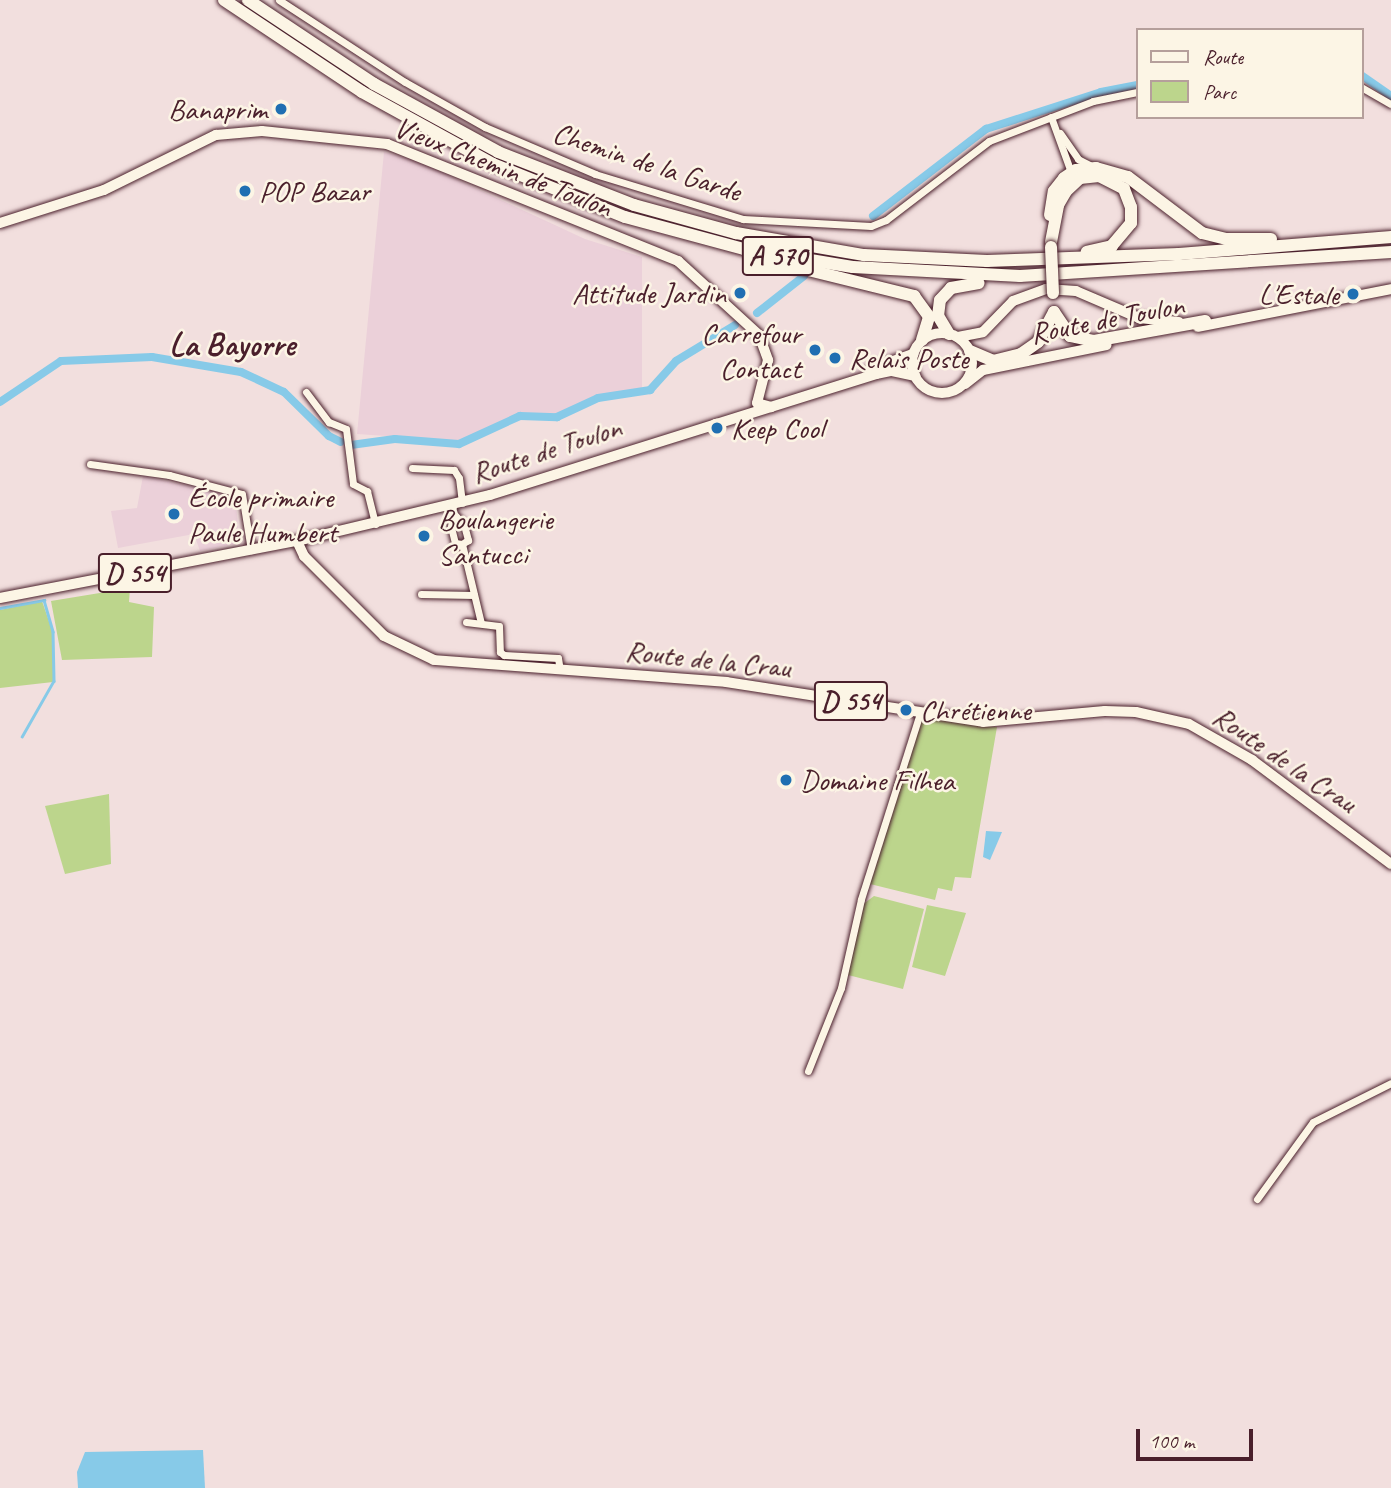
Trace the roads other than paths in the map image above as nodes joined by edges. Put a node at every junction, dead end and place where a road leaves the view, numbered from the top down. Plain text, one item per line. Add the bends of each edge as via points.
1 (224, 0) edge
2 (248, 0) edge
3 (279, 0) edge
4 (1363, 88) edge
5 (1136, 92) edge
6 (1391, 104) edge
7 (1051, 117) junction
8 (1076, 171) junction
9 (0, 223) edge
10 (668, 231) junction
11 (1391, 232) edge
12 (736, 233) junction
13 (1391, 237) edge
14 (1051, 244) junction
15 (1391, 252) edge
16 (1391, 258) edge
17 (1391, 289) edge
18 (1054, 312) junction
19 (1263, 312) junction
20 (1205, 321) junction
21 (954, 335) junction
22 (922, 340) junction
23 (970, 351) junction
24 (913, 354) junction
25 (1014, 362) junction
26 (915, 376) junction
27 (965, 384) junction
28 (306, 392) dead end
29 (765, 405) junction
30 (655, 442) junction
31 (90, 464) dead end
32 (412, 468) dead end
33 (457, 508) junction
34 (375, 525) junction
35 (297, 541) junction
36 (462, 544) junction
37 (270, 547) junction
38 (251, 550) junction
39 (304, 555) junction
40 (421, 594) dead end
41 (474, 595) junction
42 (0, 598) edge
43 (466, 622) dead end
44 (481, 623) junction
45 (560, 670) junction
46 (920, 713) junction
47 (1391, 864) edge
48 (808, 1071) dead end
49 (1391, 1083) edge
50 (1257, 1199) dead end

1 - 10 highway, A 570 via 362,92 435,134 548,188
2 - 12 highway, A 570 via 374,84 498,152 634,205
3 - 7 street, Chemin de la Garde via 405,82 485,127 595,174 743,219 871,226 886,220 989,141
4 - 6 street
5 - 7 street, Chemin de la Garde via 1093,101
7 - 8 street
7 - 8 street
8 - 11 highway via 1096,168 1128,177 1189,225 1213,236 1258,239
8 - 12 highway via 1109,179 1128,197 1131,223 1112,246 1069,254 958,255
8 - 14 highway via 1058,205
8 - 14 highway via 1051,200
9 - 29 main road, Vieux Chemin de Toulon via 104,190 216,135 262,131 387,144 678,261 759,335 768,360
10 - 15 highway, A 570 via 803,260 969,276 1113,272
10 - 22 highway via 719,249 906,291 927,312
12 - 13 highway, A 570 via 864,256 987,261 1179,254
14 - 18 highway, bridge
16 - 21 highway via 1102,280 961,284 944,293 938,307 941,323
17 - 19 main road, Route de Toulon
18 - 20 highway via 1070,335 1094,341
18 - 23 highway via 1038,342 1021,354 993,361
18 - 25 highway via 1042,344
19 - 20 main road, Route de Toulon
19 - 25 main road, Route de Toulon
20 - 21 main road, Route de Toulon via 1139,318 1076,291 1046,289 1013,301 978,335
21 - 22 main road
21 - 23 main road
22 - 24 main road
23 - 27 main road via 972,368
24 - 26 main road
24 - 29 main road, Route de Toulon
25 - 27 main road, Route de Toulon via 983,370
26 - 27 main road via 938,393
26 - 29 main road, Route de Toulon via 884,372
28 - 34 street via 329,422 346,429 353,484 367,491
29 - 30 main road, Route de Toulon
29 - 30 main road, Route de Toulon
30 - 33 main road, Route de Toulon
31 - 38 street via 191,480 242,494
32 - 33 street via 454,470 460,478
33 - 34 main road, Route de Toulon
33 - 36 street via 468,540
33 - 36 street via 452,527 455,542
34 - 35 main road, Route de Toulon
35 - 37 main road, Route de Toulon / D 554
35 - 39 main road, Route de la Crau / D 554
36 - 41 street
37 - 38 main road, Route de Toulon / D 554
37 - 39 main road
38 - 42 main road, Route de Toulon / D 554
39 - 45 main road, Route de la Crau / D 554 via 384,636 414,653 464,664
40 - 41 street
41 - 44 street
43 - 44 street
44 - 45 street via 499,625 504,655 558,658
45 - 46 main road, Route de la Crau / D 554 via 726,681
46 - 47 main road, Route de la Crau / D 554 via 1005,722 1136,712 1189,724 1252,760
46 - 48 street via 861,899 841,988
49 - 50 street via 1313,1122

